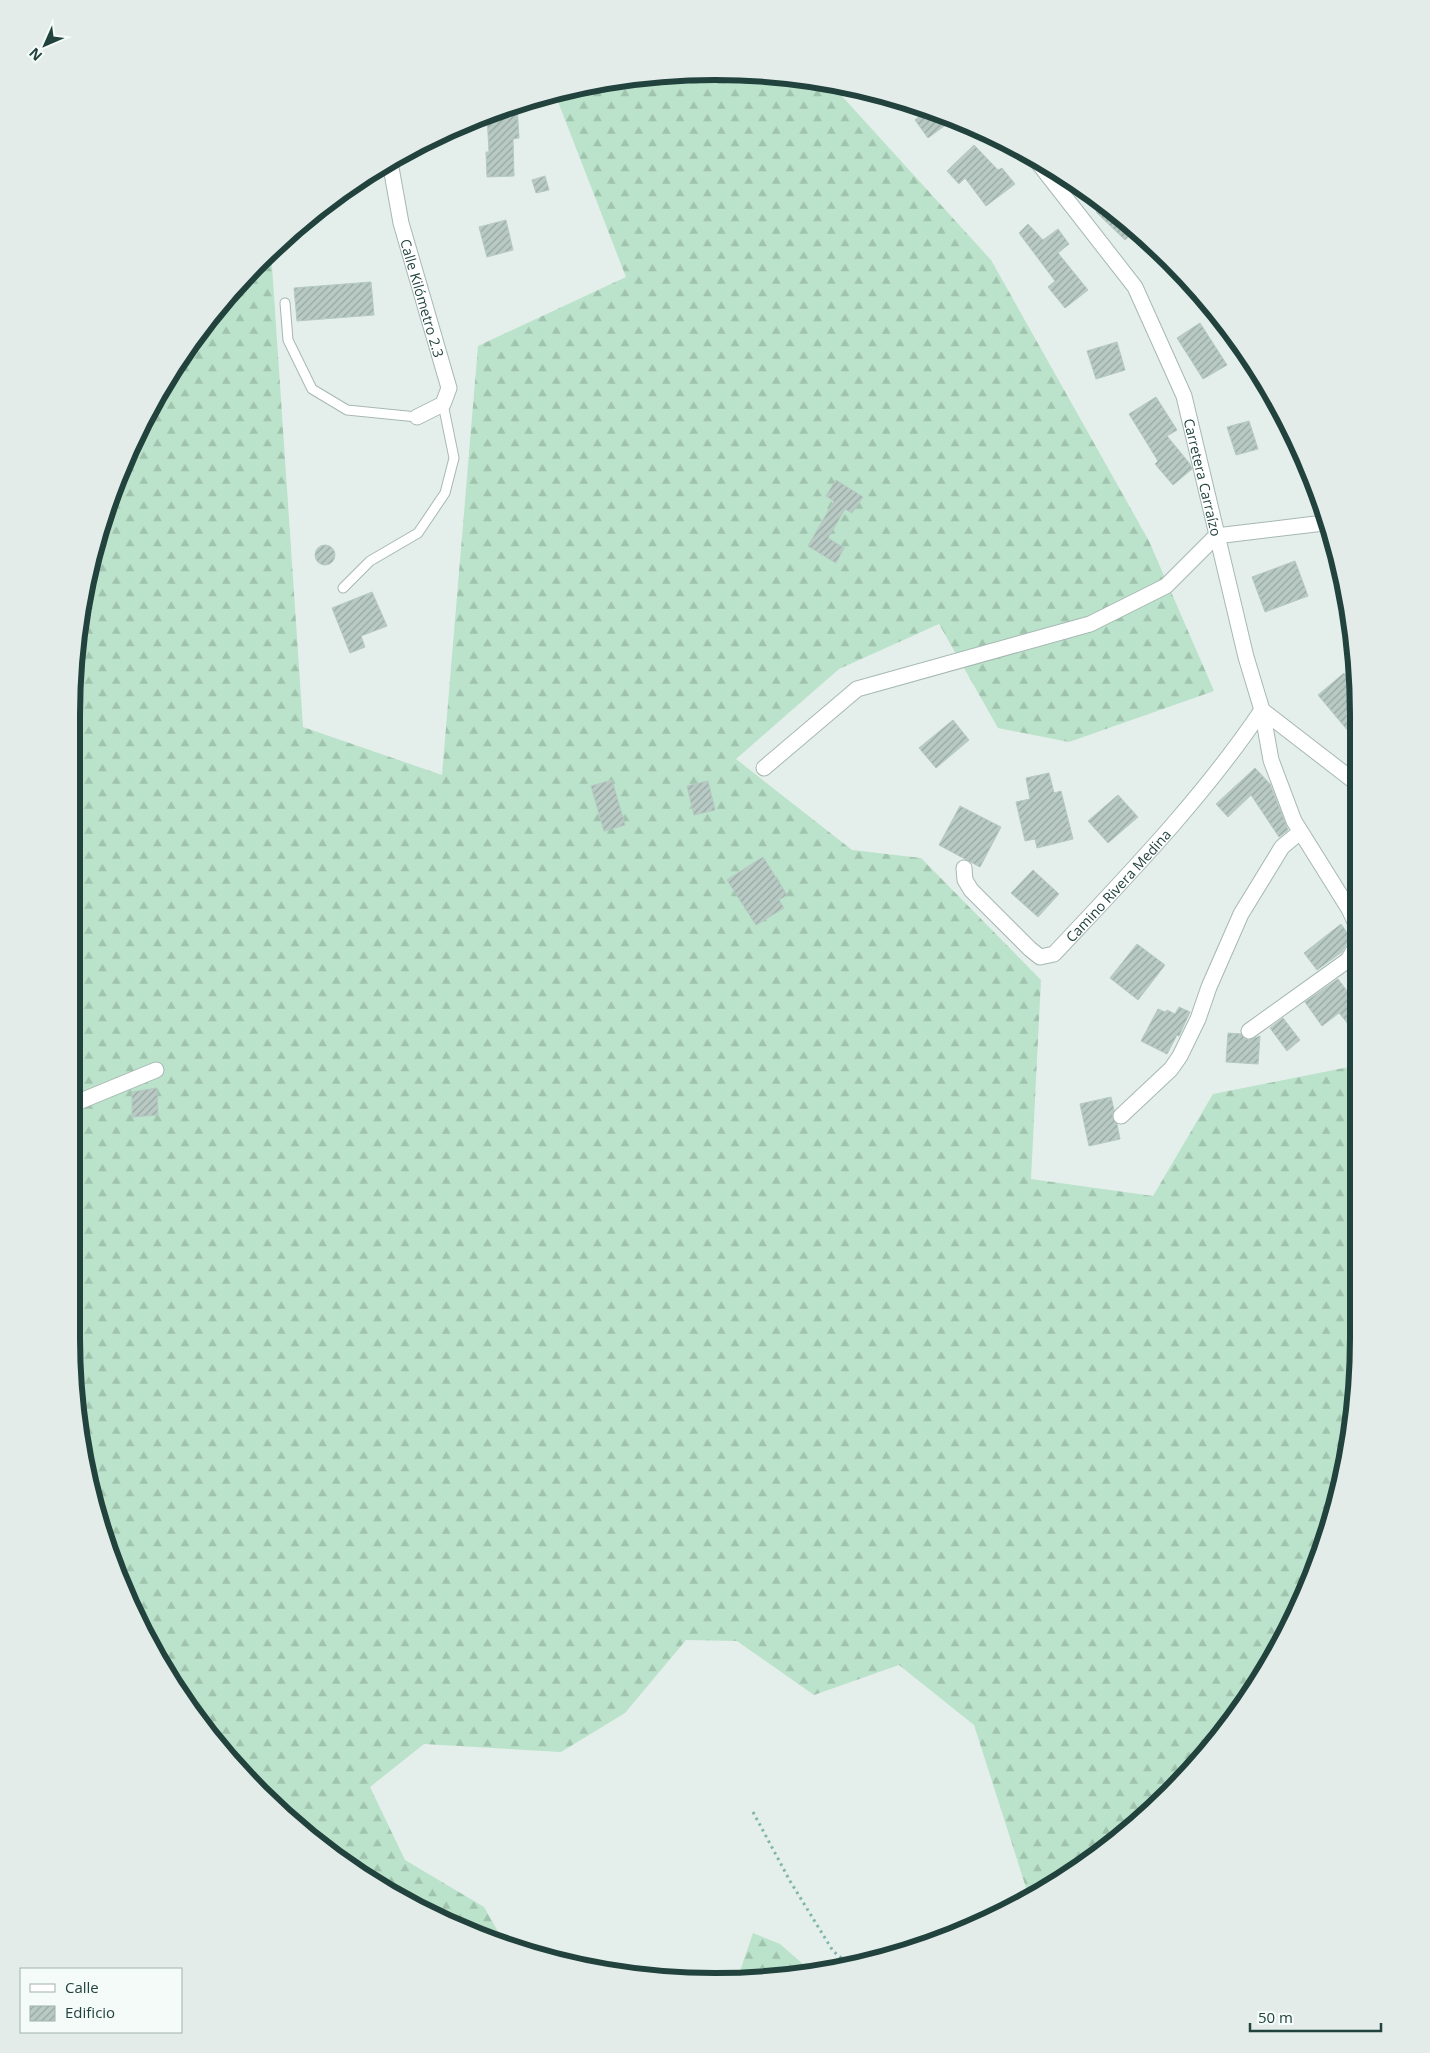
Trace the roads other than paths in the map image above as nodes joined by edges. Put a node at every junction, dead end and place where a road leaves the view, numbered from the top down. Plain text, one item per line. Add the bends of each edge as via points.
1 (391, 169) edge
2 (1047, 174) edge
3 (284, 302) dead end
4 (444, 404) junction
5 (418, 417) joint
6 (1320, 524) edge
7 (1216, 536) junction
8 (343, 588) dead end
9 (1262, 710) junction
10 (764, 768) dead end
11 (1350, 779) edge
12 (1300, 832) junction
13 (964, 868) dead end
14 (1350, 911) edge
15 (1350, 957) edge
16 (1249, 1031) dead end
17 (156, 1070) dead end
18 (80, 1101) edge
19 (1121, 1116) dead end

1 - 4 street, Calle Kilómetro 2.3 via 401,223 449,388
2 - 7 street, Carretera Carraízo via 1135,286 1184,396
3 - 5 lane via 288,340 312,389 347,410
4 - 5 street
4 - 8 lane via 454,458 445,493 418,533 370,561
6 - 7 street
7 - 9 street, Carretera Carraízo
7 - 10 street via 1166,586 1090,624 857,689
9 - 11 street
9 - 12 street, Carretera Carraízo via 1270,760
9 - 13 street, Camino Rivera Medina via 1198,795 1054,954 1040,956 1030,948 971,890 965,880
12 - 14 street, Carretera Carraízo
12 - 19 street via 1282,847 1241,914 1180,1056 1171,1069
15 - 16 street, Carretera Carraízo
17 - 18 street

